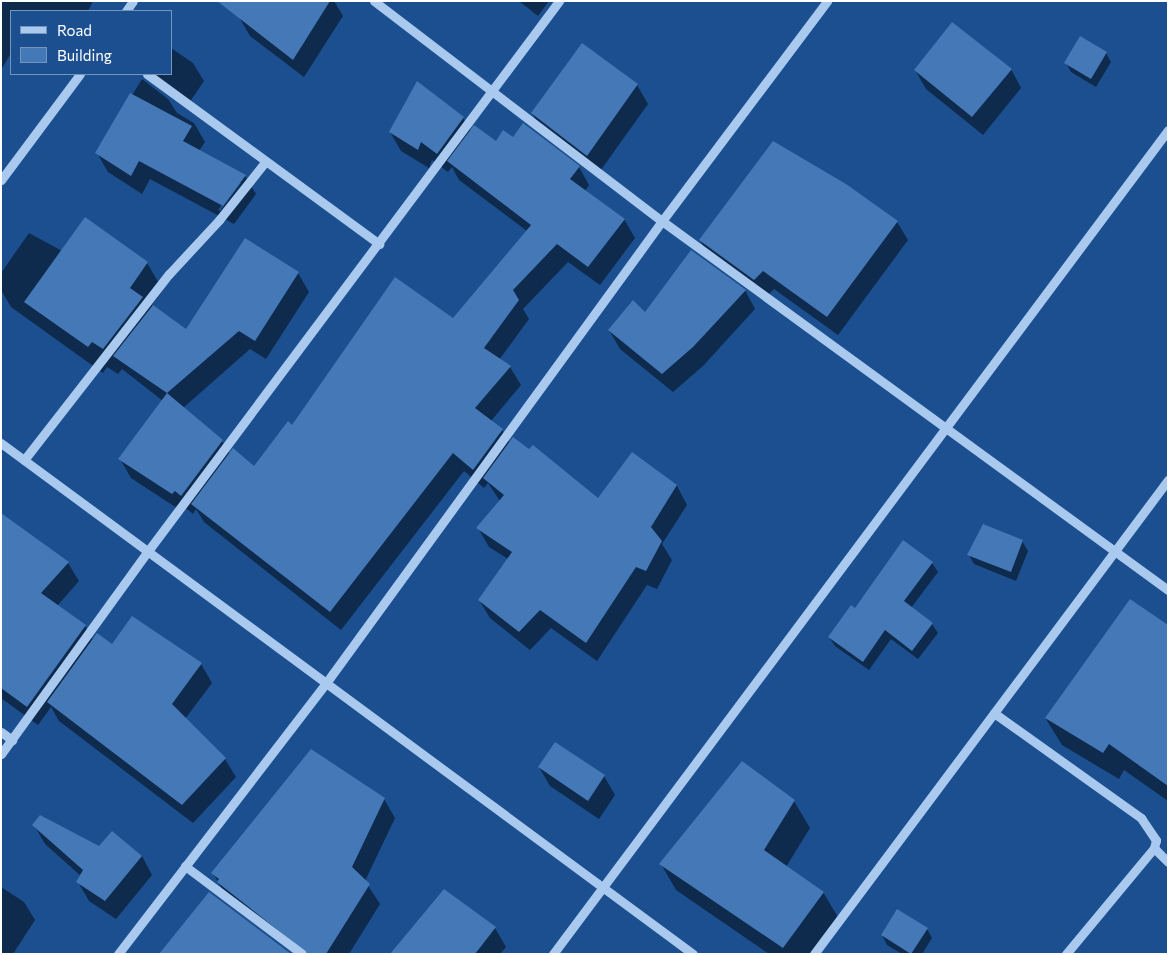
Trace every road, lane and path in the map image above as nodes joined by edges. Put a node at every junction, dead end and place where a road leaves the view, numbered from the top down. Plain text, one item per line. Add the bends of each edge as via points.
1 (374, 1) edge
2 (559, 1) edge
3 (828, 1) edge
4 (79, 75) edge
5 (147, 75) edge
6 (493, 92) junction
7 (1168, 130) edge
8 (266, 161) junction
9 (1, 180) edge
10 (662, 221) junction
11 (379, 244) junction
12 (947, 428) junction
13 (1, 443) edge
14 (24, 460) junction
15 (1168, 480) edge
16 (148, 551) junction
17 (1115, 552) junction
18 (1168, 590) edge
19 (326, 683) junction
20 (994, 713) junction
21 (1, 732) edge
22 (12, 740) junction
23 (1, 754) edge
24 (1154, 848) junction
25 (1168, 862) edge
26 (185, 866) junction
27 (602, 886) junction
28 (118, 954) edge
29 (302, 954) edge
30 (553, 954) edge
31 (693, 954) edge
32 (814, 954) edge
33 (1066, 954) edge

1 - 6 street
2 - 6 street
3 - 10 street
4 - 9 street
5 - 8 street
6 - 10 street
6 - 11 street
7 - 12 street
8 - 11 street
8 - 14 street via 219,220 169,274
10 - 12 street
10 - 19 street
11 - 16 street
12 - 17 street
12 - 27 street
13 - 14 street
14 - 16 street
15 - 17 street
16 - 19 street
16 - 22 street
17 - 18 street
17 - 20 street
19 - 26 street
19 - 27 street
20 - 24 street via 1141,818 1156,840
20 - 32 street
21 - 22 street
22 - 23 street
24 - 25 street
24 - 33 street
26 - 28 street
26 - 29 street
27 - 30 street
27 - 31 street

